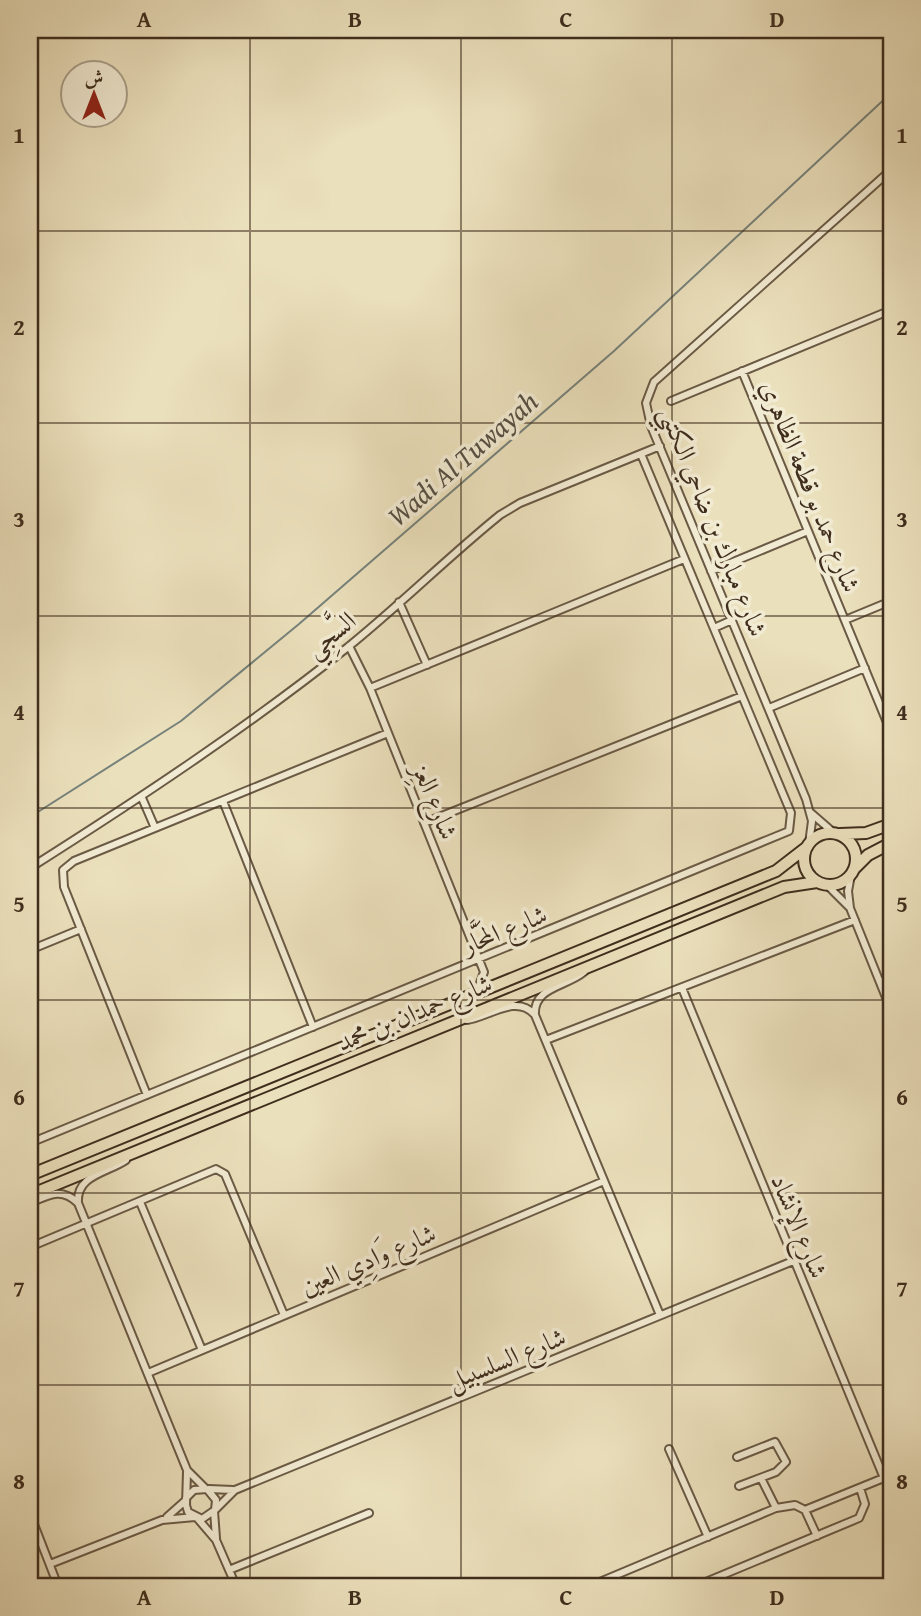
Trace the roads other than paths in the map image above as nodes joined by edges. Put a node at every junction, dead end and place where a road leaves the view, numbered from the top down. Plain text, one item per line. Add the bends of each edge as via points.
1 (891, 170) edge
2 (891, 310) edge
3 (742, 371) junction
4 (671, 401) dead end
5 (660, 446) junction
6 (641, 454) junction
7 (808, 531) junction
8 (684, 559) junction
9 (711, 571) junction
10 (891, 601) edge
11 (400, 602) junction
12 (732, 620) junction
13 (845, 620) junction
14 (714, 628) junction
15 (349, 646) junction
16 (427, 664) junction
17 (865, 668) junction
18 (370, 688) junction
19 (742, 696) junction
20 (769, 708) junction
21 (891, 732) edge
22 (388, 733) junction
23 (142, 798) junction
24 (223, 802) junction
25 (811, 813) junction
26 (424, 823) junction
27 (891, 824) edge
28 (155, 828) junction
29 (836, 834) junction
30 (891, 844) edge
31 (808, 846) junction
32 (30, 868) edge
33 (852, 872) junction
34 (822, 883) junction
35 (891, 890) edge
36 (850, 908) junction
37 (891, 915) edge
38 (855, 920) junction
39 (81, 929) junction
40 (30, 950) edge
41 (479, 960) junction
42 (590, 966) junction
43 (484, 972) junction
44 (891, 977) edge
45 (503, 982) junction
46 (880, 982) junction
47 (682, 988) junction
48 (477, 991) junction
49 (891, 1010) edge
50 (536, 1015) junction
51 (451, 1021) junction
52 (313, 1027) junction
53 (546, 1040) junction
54 (147, 1095) junction
55 (30, 1143) edge
56 (136, 1152) junction
57 (30, 1175) edge
58 (604, 1181) junction
59 (30, 1195) edge
60 (140, 1202) junction
61 (30, 1203) edge
62 (78, 1203) junction
63 (86, 1225) junction
64 (30, 1247) edge
65 (793, 1261) junction
66 (285, 1315) junction
67 (660, 1315) junction
68 (202, 1350) junction
69 (148, 1373) junction
70 (669, 1449) dead end
71 (737, 1457) dead end
72 (187, 1470) junction
73 (891, 1475) edge
74 (761, 1478) junction
75 (884, 1478) junction
76 (739, 1486) dead end
77 (860, 1488) junction
78 (206, 1489) junction
79 (234, 1490) junction
80 (186, 1499) junction
81 (776, 1508) junction
82 (805, 1510) junction
83 (214, 1511) junction
84 (369, 1513) dead end
85 (30, 1514) edge
86 (196, 1518) junction
87 (162, 1520) junction
88 (817, 1536) junction
89 (708, 1538) junction
90 (216, 1540) junction
91 (50, 1564) junction
92 (229, 1570) junction
93 (58, 1586) edge
94 (236, 1586) edge
95 (590, 1586) edge
96 (696, 1586) edge

1 - 5 street, شارع مبارك بن ضاحي الكتبي via 653,382 646,410
2 - 3 street
3 - 4 street
3 - 7 street, شارع حمد بو قطعة الظاهري
5 - 6 street, السَّجِي
5 - 9 street, شارع مبارك بن ضاحي الكتبي
6 - 8 street, شارع المَحَّار
6 - 11 street, السَّجِي via 510,509
7 - 9 street
7 - 13 street, شارع حمد بو قطعة الظاهري
8 - 14 street, شارع المَحَّار
8 - 16 street
9 - 12 street, شارع مبارك بن ضاحي الكتبي
10 - 13 street
11 - 15 street, السَّجِي
11 - 16 street
12 - 14 street
12 - 20 street, شارع مبارك بن ضاحي الكتبي
13 - 17 street, شارع حمد بو قطعة الظاهري
14 - 19 street, شارع المَحَّار
15 - 18 street, شارع العِز
15 - 23 street, السَّجِي
16 - 18 street
17 - 20 street
17 - 21 street, شارع حمد بو قطعة الظاهري
18 - 22 street, شارع العِز
19 - 26 street
19 - 41 street, شارع المَحَّار via 791,813 789,831
20 - 25 street, شارع مبارك بن ضاحي الكتبي
22 - 24 street
22 - 26 street, شارع العِز
23 - 28 street
23 - 32 street, السَّجِي
24 - 28 street
24 - 52 street
25 - 29 street, شارع مبارك بن ضاحي الكتبي
25 - 31 street, شارع مبارك بن ضاحي الكتبي
26 - 41 street, شارع العِز
27 - 29 main road via 866,833
28 - 39 street via 66,866 62,883
29 - 31 main road via 820,835
29 - 33 main road via 852,845 856,862
30 - 33 main road via 869,855
31 - 34 main road via 804,863
31 - 45 main road, شارع حمدان بن محمد via 776,871
33 - 34 main road via 840,883
33 - 36 street
34 - 36 street
34 - 42 main road, شارع حمدان بن محمد via 784,887
35 - 37 street via 887,904
36 - 38 street
38 - 46 street
38 - 47 street
39 - 40 street
39 - 54 street
41 - 43 street, شارع العِز
41 - 52 street, شارع المَحَّار
42 - 50 street via 542,994 536,1002
42 - 51 main road, شارع حمدان بن محمد
43 - 45 street
43 - 48 street
44 - 46 street
45 - 48 main road, شارع حمدان بن محمد
46 - 49 street
47 - 53 street
47 - 65 street, شارع الإنشاد
48 - 57 main road, شارع حمدان بن محمد
50 - 51 street via 515,1005 481,1018
50 - 53 street
51 - 56 main road, شارع حمدان بن محمد
52 - 54 street, شارع المَحَّار
53 - 58 street
54 - 55 street, شارع المَحَّار
56 - 59 main road, شارع حمدان بن محمد
56 - 62 street via 82,1182
58 - 66 street, شارع وَادِي العين
58 - 67 street
60 - 63 street
60 - 66 street via 216,1169 225,1174
60 - 68 street
61 - 62 street via 58,1192
62 - 63 street
63 - 64 street
63 - 69 street
65 - 67 street, شارع السلسبيل
65 - 75 street, شارع الإنشاد
66 - 68 street, شارع وَادِي العين
67 - 79 street, شارع السلسبيل
68 - 69 street, شارع وَادِي العين
69 - 72 street
70 - 89 street
71 - 74 street via 777,1443 786,1462
72 - 78 street
72 - 80 street
73 - 75 street
74 - 76 street
74 - 81 street
75 - 77 street
77 - 82 street
77 - 88 street via 865,1504 862,1514
78 - 79 street, شارع السلسبيل
78 - 80 street via 194,1490
78 - 83 street via 214,1495
79 - 83 street, شارع السلسبيل
80 - 86 street via 188,1512
80 - 87 street
81 - 82 street via 795,1505
81 - 89 street
82 - 88 street
83 - 86 street via 206,1518
83 - 90 street
84 - 92 street
85 - 91 street
86 - 87 street
86 - 90 street
87 - 91 street
88 - 96 street
89 - 95 street
90 - 92 street
91 - 93 street
92 - 94 street

